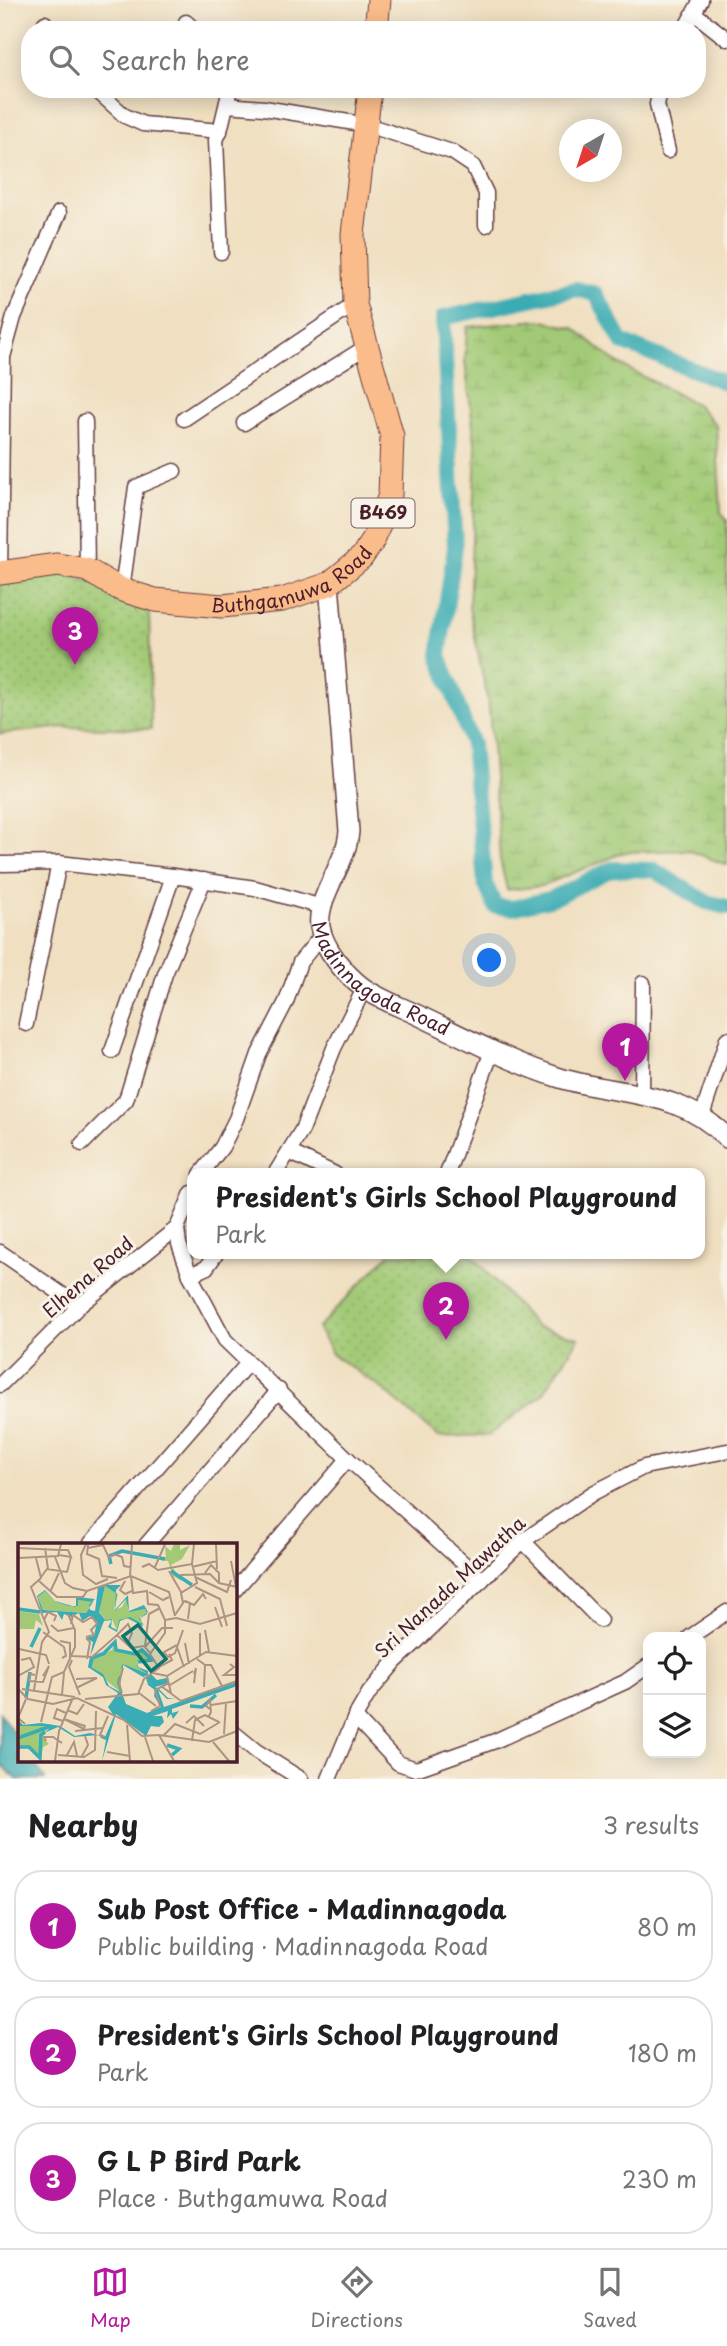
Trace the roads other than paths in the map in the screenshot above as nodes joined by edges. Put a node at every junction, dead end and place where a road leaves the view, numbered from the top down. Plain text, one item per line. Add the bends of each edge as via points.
1 (379, 0) edge
2 (697, 7) edge
3 (377, 21) edge
4 (727, 38) edge
5 (106, 98) edge
6 (228, 98) edge
7 (369, 98) edge
8 (659, 98) edge
9 (227, 105) junction
10 (367, 124) junction
11 (220, 131) junction
12 (668, 152) dead end
13 (59, 213) dead end
14 (486, 225) dead end
15 (221, 252) dead end
16 (355, 304) junction
17 (366, 347) junction
18 (184, 419) dead end
19 (85, 421) dead end
20 (244, 422) dead end
21 (174, 471) dead end
22 (87, 570) junction
23 (0, 573) edge
24 (329, 584) junction
25 (122, 590) junction
26 (59, 863) junction
27 (0, 864) edge
28 (173, 876) junction
29 (204, 880) junction
30 (322, 908) junction
31 (322, 935) junction
32 (643, 984) dead end
33 (364, 989) junction
34 (26, 1024) dead end
35 (727, 1039) edge
36 (112, 1051) dead end
37 (492, 1051) junction
38 (642, 1095) junction
39 (702, 1116) junction
40 (727, 1137) edge
41 (82, 1144) dead end
42 (289, 1152) junction
43 (206, 1168) edge
44 (279, 1168) edge
45 (322, 1168) edge
46 (449, 1168) edge
47 (187, 1204) edge
48 (177, 1227) junction
49 (0, 1252) edge
50 (212, 1259) edge
51 (190, 1275) junction
52 (79, 1306) junction
53 (248, 1363) junction
54 (0, 1385) edge
55 (279, 1390) junction
56 (727, 1451) edge
57 (348, 1459) junction
58 (523, 1541) junction
59 (91, 1543) edge
60 (148, 1543) edge
61 (482, 1580) junction
62 (236, 1589) edge
63 (727, 1612) edge
64 (600, 1620) dead end
65 (697, 1632) edge
66 (643, 1669) edge
67 (355, 1717) junction
68 (236, 1734) edge
69 (301, 1779) edge
70 (329, 1779) edge

1 - 3 main road
2 - 4 street
5 - 11 street via 125,116 143,124
6 - 9 street
7 - 10 main road, Buthgamuwa Road / B469
8 - 12 street
9 - 10 street
9 - 11 street
10 - 14 street via 452,152 473,166 486,193
10 - 16 main road, Buthgamuwa Road / B469 via 354,234
11 - 15 street via 216,140
13 - 23 street via 14,317 4,357
16 - 17 main road, Buthgamuwa Road / B469
16 - 18 street
17 - 20 street
17 - 24 main road, Buthgamuwa Road / B469 via 392,436 390,495 373,541 362,557
19 - 22 street
21 - 25 street via 136,487
22 - 23 main road, Buthgamuwa Road / B469 via 57,565
22 - 25 main road, Buthgamuwa Road / B469
24 - 25 main road, Buthgamuwa Road / B469 via 282,600 222,606 155,600
24 - 30 street, Madinnagoda Road via 349,831 345,853
26 - 27 street
26 - 28 street
26 - 34 street
28 - 29 street
28 - 36 street
29 - 30 street via 255,888
29 - 41 street via 166,974 126,1100
30 - 31 street, Madinnagoda Road
31 - 33 street, Madinnagoda Road
31 - 43 street via 300,962 286,1002 258,1054 236,1119
32 - 38 street
33 - 37 street, Madinnagoda Road
33 - 42 street
35 - 39 street
37 - 38 street, Madinnagoda Road via 562,1078
37 - 46 street
38 - 39 street, Madinnagoda Road
39 - 40 street, Madinnagoda Road
42 - 44 street
42 - 45 street
47 - 48 street, Elhena Road
48 - 51 street
48 - 52 street, Elhena Road
49 - 52 street
50 - 51 street
51 - 53 street via 225,1340
52 - 54 street, Elhena Road
53 - 55 street
53 - 59 street
55 - 57 street
55 - 60 street
56 - 58 street, Sri Nanada Mawatha via 644,1467 593,1493
57 - 61 street
57 - 62 street
58 - 61 street, Sri Nanada Mawatha
58 - 64 street
61 - 67 street, Sri Nanada Mawatha via 396,1662
63 - 65 street
66 - 67 street via 625,1682 506,1735 416,1769 398,1763
67 - 70 street, Sri Nanada Mawatha
68 - 69 street

